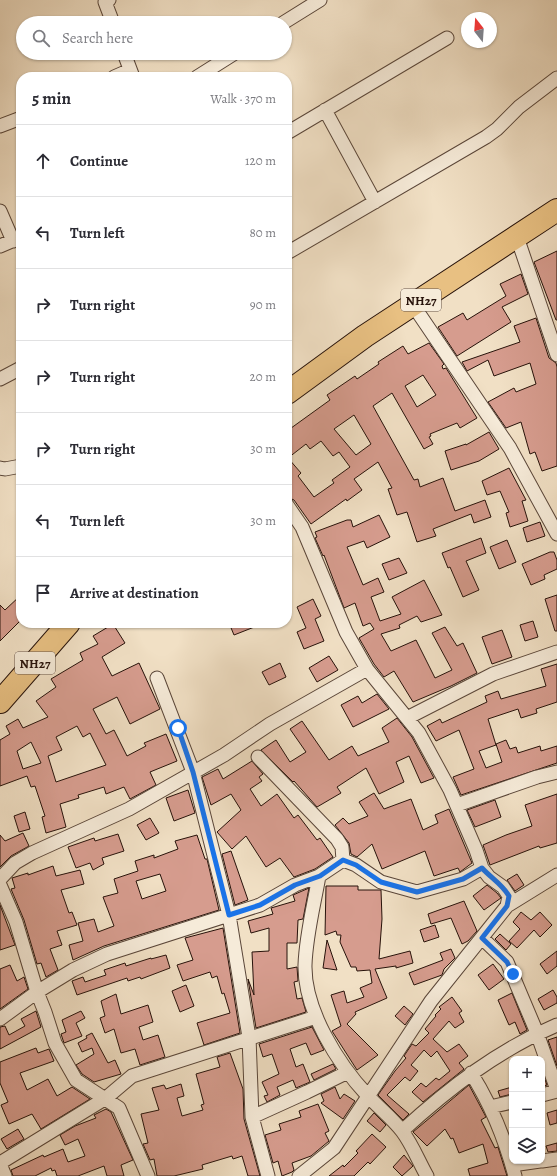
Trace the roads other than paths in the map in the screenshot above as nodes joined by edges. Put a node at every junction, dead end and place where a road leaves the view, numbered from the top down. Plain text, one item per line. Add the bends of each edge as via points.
1 (320, 0) edge
2 (106, 1) edge
3 (111, 16) edge
4 (292, 17) edge
5 (447, 38) dead end
6 (127, 60) edge
7 (224, 60) edge
8 (132, 72) edge
9 (205, 72) edge
10 (557, 78) edge
11 (325, 110) junction
12 (16, 120) edge
13 (0, 126) edge
14 (292, 130) edge
15 (375, 202) junction
16 (557, 210) edge
17 (0, 211) edge
18 (16, 237) edge
19 (517, 237) junction
20 (16, 239) edge
21 (0, 246) edge
22 (292, 250) edge
23 (413, 305) junction
24 (557, 355) edge
25 (16, 371) edge
26 (0, 379) edge
27 (292, 389) edge
28 (16, 467) edge
29 (0, 468) edge
30 (292, 512) edge
31 (557, 534) edge
32 (65, 628) edge
33 (557, 652) edge
34 (367, 669) junction
35 (157, 678) dead end
36 (0, 702) edge
37 (407, 718) junction
38 (258, 757) dead end
39 (193, 772) junction
40 (557, 772) edge
41 (456, 805) junction
42 (343, 860) junction
43 (482, 868) junction
44 (557, 875) edge
45 (320, 876) junction
46 (0, 879) edge
47 (0, 885) edge
48 (507, 906) junction
49 (229, 915) junction
50 (482, 938) junction
51 (37, 992) junction
52 (316, 1017) junction
53 (0, 1019) edge
54 (557, 1025) edge
55 (537, 1033) junction
56 (249, 1037) junction
57 (348, 1072) junction
58 (471, 1073) junction
59 (557, 1091) edge
60 (545, 1094) edge
61 (368, 1096) junction
62 (106, 1098) junction
63 (509, 1103) edge
64 (490, 1107) junction
65 (252, 1117) junction
66 (402, 1132) junction
67 (557, 1159) edge
68 (545, 1160) edge
69 (0, 1164) edge
70 (532, 1164) edge
71 (514, 1170) edge
72 (301, 1175) edge
73 (5, 1176) edge
74 (148, 1176) edge
75 (268, 1176) edge
76 (427, 1176) edge

1 - 4 street
2 - 3 street
5 - 11 street
6 - 8 street
7 - 9 street
10 - 15 street via 486,137
11 - 14 street
11 - 15 street
12 - 13 street
15 - 22 street
16 - 19 highway, NH27
17 - 18 street
19 - 23 highway, NH27
19 - 24 street
20 - 21 street
23 - 27 highway, NH27 via 365,336
23 - 31 street via 510,448
25 - 26 street
28 - 29 street
30 - 34 street via 302,527 346,632
32 - 36 highway, NH27
33 - 37 street via 493,674
34 - 37 street
34 - 39 street via 270,724
35 - 39 street
37 - 41 street via 419,733
38 - 42 street via 337,839 342,846
39 - 46 street via 129,810 32,853 15,863
39 - 49 street
40 - 41 street
41 - 43 street
42 - 43 street via 356,865 381,882 417,892 463,879
42 - 45 street
43 - 48 street via 509,896
44 - 48 street
45 - 49 street via 295,885 260,905
45 - 52 street via 307,941 305,966 308,990
47 - 51 street via 16,922
48 - 50 street
49 - 51 street via 107,954 73,970
49 - 56 street
50 - 55 street via 507,962
50 - 61 street via 431,1001
51 - 53 street
51 - 62 street via 55,1044 76,1080
52 - 56 street
52 - 57 street
54 - 55 street
55 - 58 street
55 - 59 street
56 - 62 street via 132,1076
56 - 65 street
57 - 61 street
57 - 65 street
58 - 64 street
58 - 66 street
59 - 60 street
61 - 66 street
61 - 72 street via 334,1148
62 - 69 street
62 - 74 street via 119,1108
63 - 64 street
64 - 71 street via 507,1145
65 - 75 street
66 - 76 street
67 - 68 street
69 - 73 street
70 - 71 street

